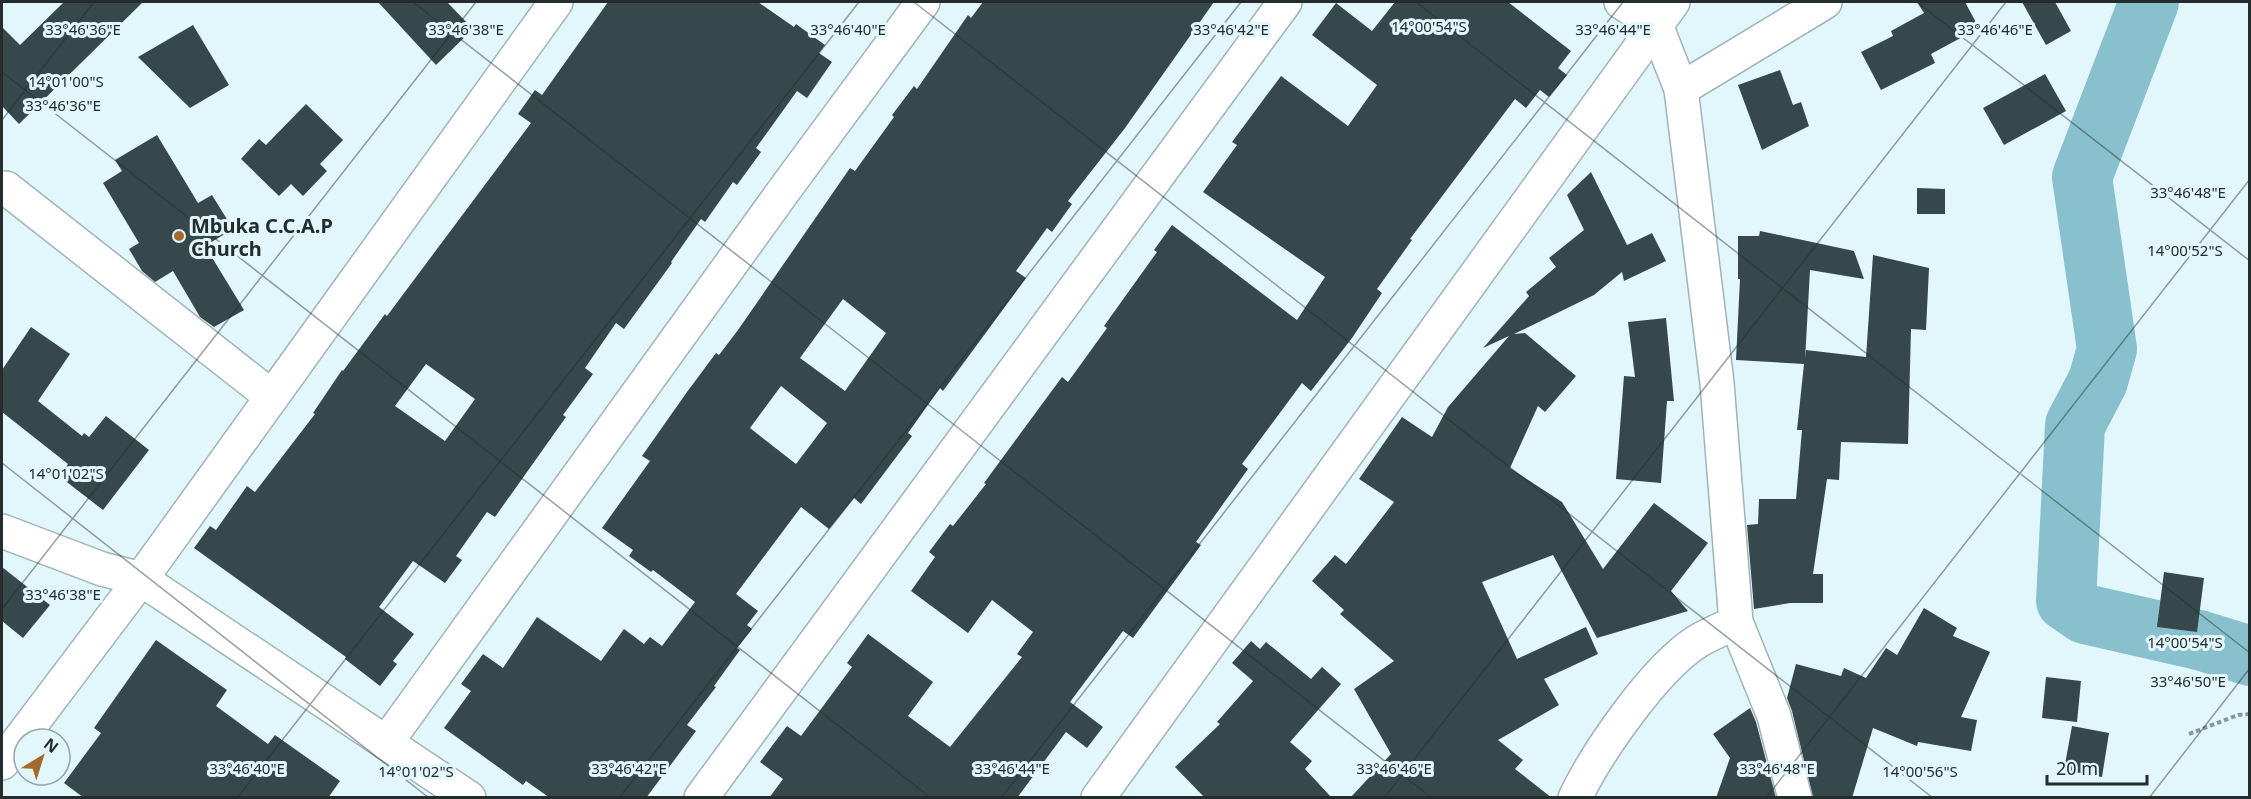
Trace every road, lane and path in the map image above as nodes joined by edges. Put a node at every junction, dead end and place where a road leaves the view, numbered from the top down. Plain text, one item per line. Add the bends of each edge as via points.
1 (556, 2) edge
2 (924, 2) edge
3 (1285, 2) edge
4 (1621, 2) edge
5 (1825, 2) edge
6 (1664, 13) edge
7 (1681, 89) junction
8 (6, 188) dead end
9 (272, 397) junction
10 (2, 531) edge
11 (141, 579) junction
12 (1736, 622) junction
13 (2250, 714) edge
14 (2189, 734) dead end
15 (386, 743) junction
16 (2, 763) edge
17 (469, 798) edge
18 (701, 798) edge
19 (1098, 798) edge
20 (1575, 798) edge
21 (1795, 798) edge

1 - 9 street
2 - 15 street
3 - 18 street
4 - 6 street
5 - 7 street
6 - 7 street
6 - 19 street
7 - 12 street via 1717,382
8 - 9 street
9 - 11 street
10 - 11 street via 102,569
11 - 15 street
11 - 16 street
12 - 20 street via 1697,642 1667,667 1588,770
12 - 21 street via 1774,716
13 - 14 path
15 - 17 street

